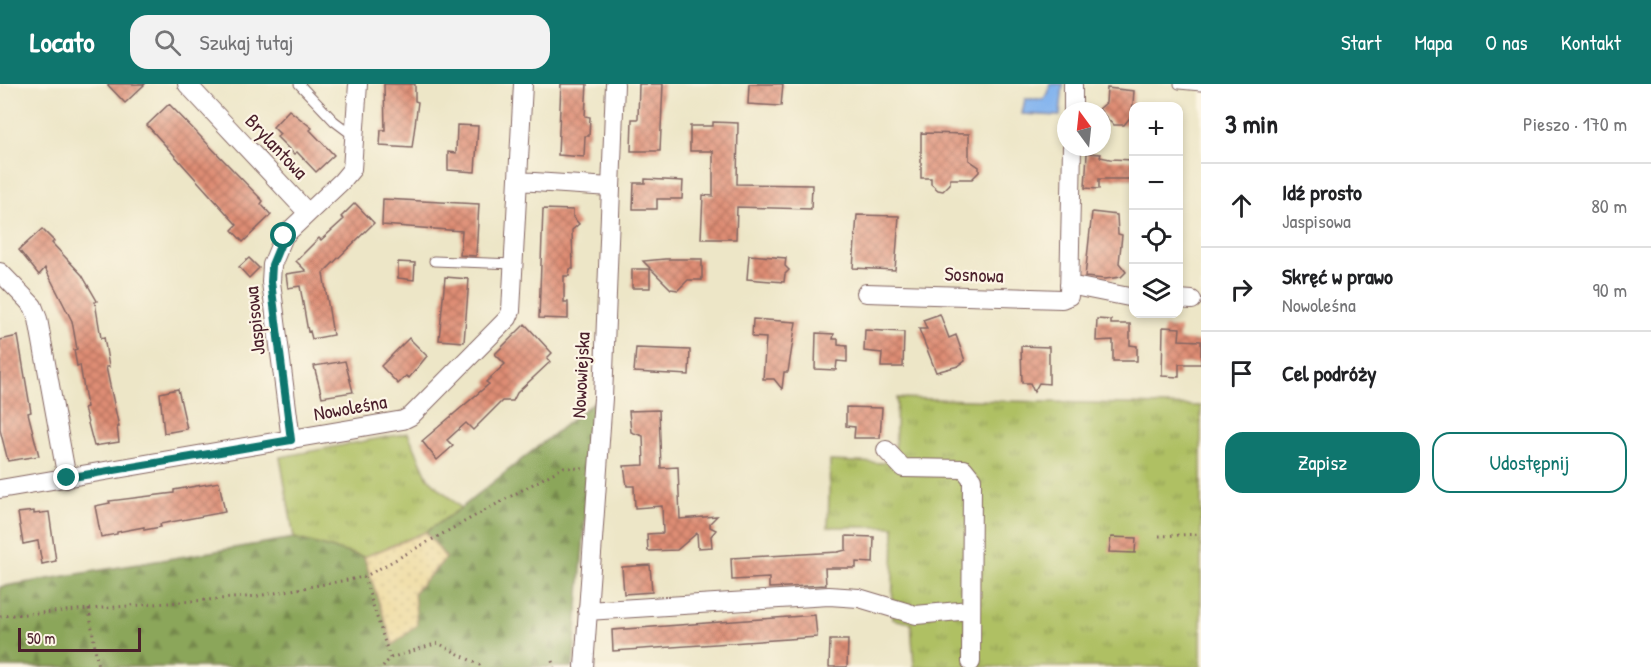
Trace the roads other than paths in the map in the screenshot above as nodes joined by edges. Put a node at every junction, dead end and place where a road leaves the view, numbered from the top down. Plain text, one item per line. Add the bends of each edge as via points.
1 (187, 84) edge
2 (299, 84) edge
3 (358, 84) edge
4 (523, 84) edge
5 (615, 84) edge
6 (1073, 84) edge
7 (1179, 84) edge
8 (1201, 86) edge
9 (1073, 102) edge
10 (356, 138) junction
11 (1072, 156) edge
12 (519, 181) junction
13 (610, 186) junction
14 (308, 213) junction
15 (434, 261) dead end
16 (515, 264) junction
17 (0, 272) edge
18 (1069, 285) junction
19 (866, 293) dead end
20 (1129, 296) edge
21 (291, 440) junction
22 (886, 450) dead end
23 (67, 478) junction
24 (0, 489) edge
25 (970, 610) junction
26 (587, 611) junction
27 (971, 662) dead end
28 (584, 667) edge

1 - 14 street, Brylantowa
2 - 10 lane
3 - 10 street, Jaspisowa
4 - 12 street, Nowoleśna
5 - 13 street, Nowowiejska
6 - 9 street
7 - 8 lane
10 - 14 street, Jaspisowa via 352,169
11 - 18 street
12 - 13 street
12 - 16 street, Nowoleśna
13 - 26 street, Nowowiejska via 603,398
14 - 21 street, Jaspisowa via 281,241 272,265
15 - 16 lane
16 - 21 street, Nowoleśna via 508,318 411,416
17 - 23 street via 36,313
18 - 19 street, Sosnowa via 1069,296 1062,299
18 - 20 street
21 - 23 street, Nowoleśna
22 - 25 street via 903,468 964,469 972,479
23 - 24 street, Nowoleśna
25 - 26 street via 916,615 859,598 829,596
25 - 27 street
26 - 28 street, Nowowiejska

